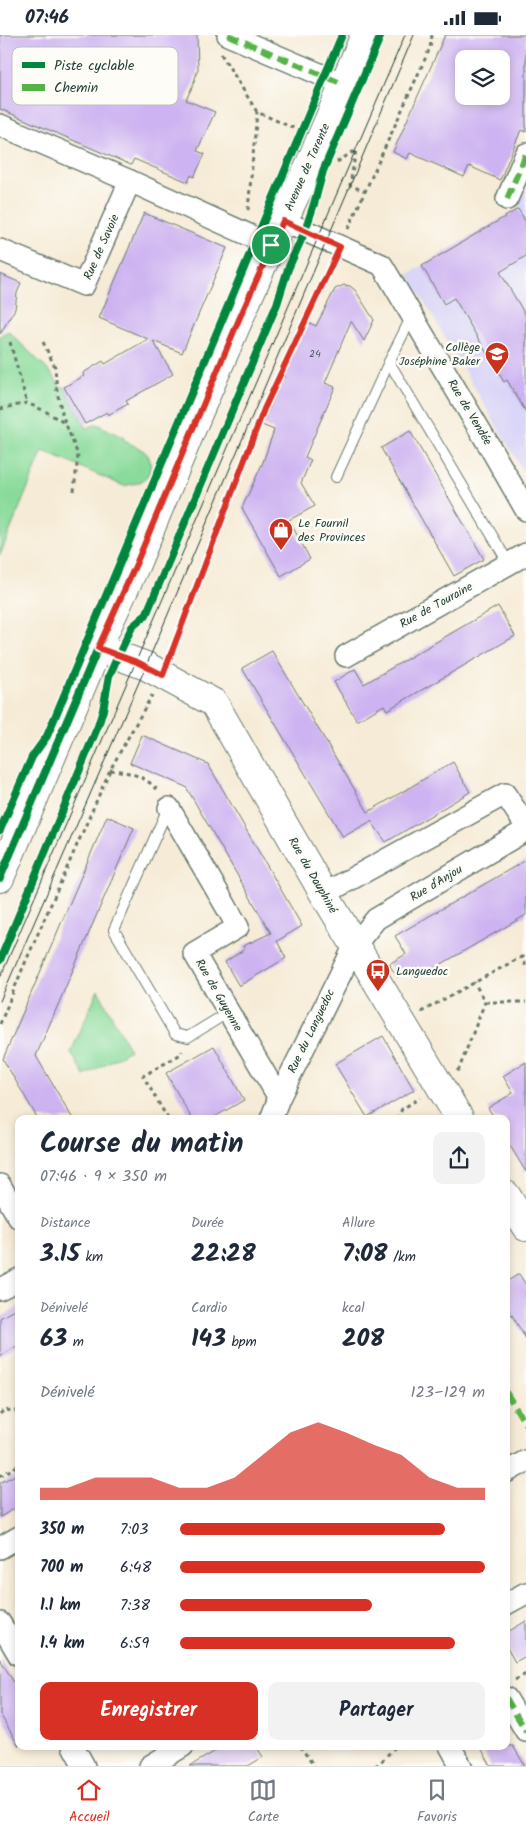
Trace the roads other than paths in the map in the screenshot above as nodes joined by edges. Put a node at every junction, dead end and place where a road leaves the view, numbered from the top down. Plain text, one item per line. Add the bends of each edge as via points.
1 (365, 35) edge
2 (222, 41) edge
3 (343, 84) junction
4 (0, 125) edge
5 (526, 154) edge
6 (130, 181) junction
7 (507, 199) dead end
8 (283, 221) junction
9 (271, 245) junction
10 (0, 250) edge
11 (412, 315) junction
12 (389, 362) junction
13 (336, 477) dead end
14 (526, 510) edge
15 (518, 559) edge
16 (98, 648) junction
17 (346, 656) dead end
18 (169, 807) joint
19 (526, 825) edge
20 (526, 830) edge
21 (0, 878) edge
22 (324, 894) junction
23 (355, 945) junction
24 (229, 1013) junction
25 (279, 1098) junction
26 (273, 1115) edge
27 (458, 1115) edge
28 (0, 1185) edge
29 (510, 1201) edge
30 (15, 1211) edge
31 (526, 1227) edge
32 (15, 1281) edge
33 (0, 1289) edge
34 (526, 1461) edge
35 (510, 1470) edge
36 (15, 1539) edge
37 (0, 1548) edge
38 (526, 1593) edge
39 (510, 1602) edge
40 (0, 1623) edge
41 (15, 1648) edge
42 (510, 1705) edge
43 (526, 1731) edge
44 (75, 1750) edge
45 (176, 1750) edge
46 (452, 1750) edge
47 (84, 1766) edge
48 (150, 1766) edge
49 (461, 1766) edge

1 - 3 street, Avenue de Tarente
2 - 3 street
3 - 8 street, Avenue de Tarente
4 - 6 street
5 - 7 street
6 - 9 street
6 - 10 street, Rue de Savoie via 84,285
8 - 9 street, Avenue de Tarente
8 - 11 street, Rue de Vendée via 382,265
9 - 16 street, Avenue de Tarente
11 - 12 lane
11 - 14 street, Rue de Vendée
12 - 13 lane
12 - 15 lane
15 - 17 street, Rue de Touraine
16 - 21 street, Avenue de Tarente
16 - 22 street, Rue du Dauphiné via 137,662 214,703
18 - 24 street, Rue de Guyenne via 238,927 194,953
18 - 24 lane via 114,930 175,1034 188,1037
19 - 22 street via 505,794
20 - 23 street, Rue d'Anjou via 376,919
22 - 23 street, Rue du Dauphiné
23 - 25 street, Rue du Languedoc
23 - 27 street, Rue du Dauphiné
24 - 25 street, Rue de Guyenne
25 - 26 street, Rue du Languedoc
28 - 30 street
29 - 31 street
32 - 33 street
34 - 35 street
36 - 37 street
38 - 39 street
40 - 41 street
42 - 43 street
44 - 47 street
45 - 48 street
46 - 49 street

